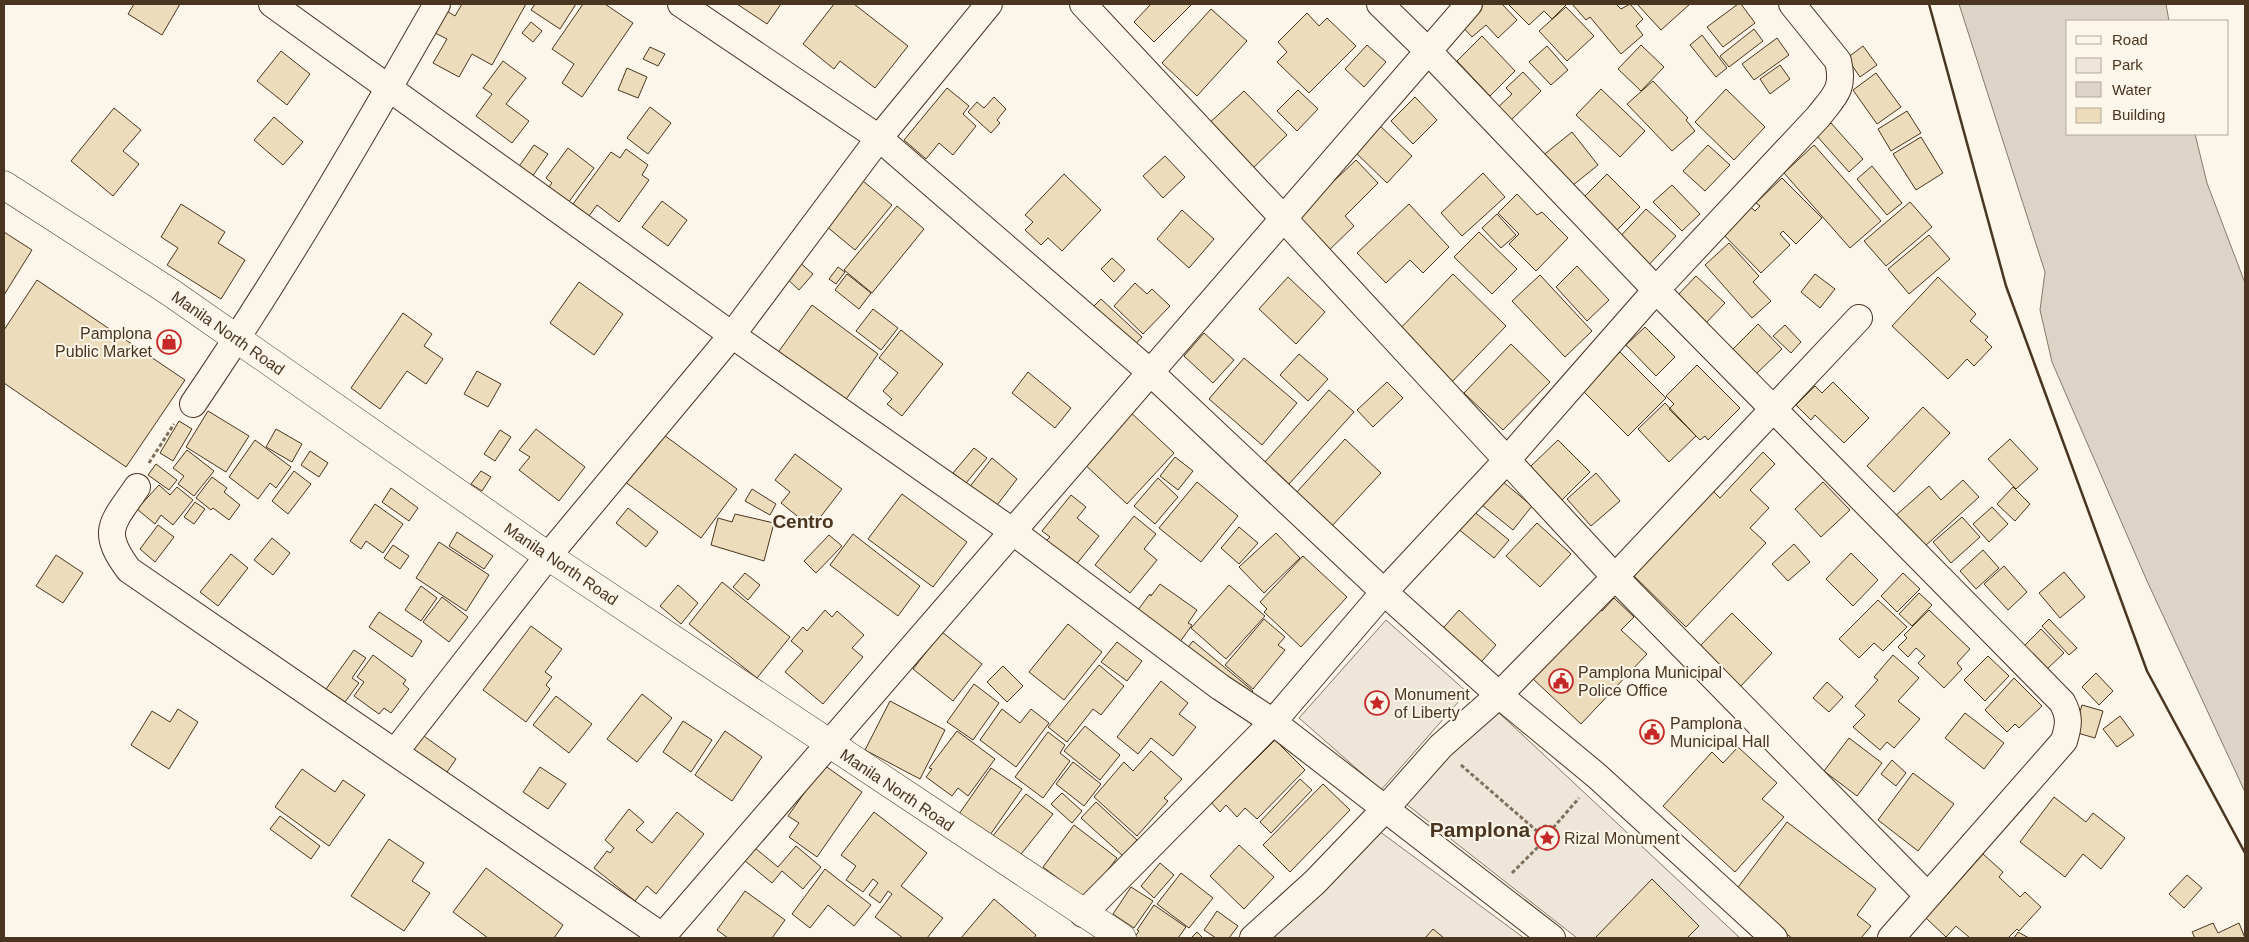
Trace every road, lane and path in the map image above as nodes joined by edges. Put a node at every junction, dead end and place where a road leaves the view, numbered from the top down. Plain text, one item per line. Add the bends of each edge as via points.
1 (272, 4) edge
2 (438, 4) edge
3 (681, 4) edge
4 (989, 4) edge
5 (1083, 4) edge
6 (1380, 4) edge
7 (1470, 4) edge
8 (1792, 4) edge
9 (1429, 52) junction
10 (390, 88) junction
11 (878, 138) junction
12 (4, 185) edge
13 (1284, 219) junction
14 (1656, 290) junction
15 (1859, 318) dead end
16 (732, 335) junction
17 (237, 340) junction
18 (1150, 372) junction
19 (193, 404) joint
20 (1774, 407) junction
21 (1508, 460) junction
22 (137, 487) joint
23 (1012, 531) junction
24 (548, 556) junction
25 (1615, 577) junction
26 (1384, 592) junction
27 (1499, 695) junction
28 (1273, 722) junction
29 (828, 744) junction
30 (1440, 746) junction
31 (395, 752) junction
32 (1597, 776) junction
33 (1386, 808) junction
34 (1553, 828) junction
35 (1538, 832) junction
36 (1540, 845) junction
37 (1492, 894) junction
38 (1928, 896) junction
39 (1083, 914) junction
40 (663, 938) edge
41 (1122, 938) edge
42 (1253, 938) edge
43 (1552, 938) edge
44 (1774, 938) edge
45 (1890, 938) edge

1 - 10 street
2 - 10 street
3 - 11 street
4 - 11 street
5 - 13 street
6 - 9 street
7 - 9 street
8 - 14 street via 1838,61 1840,89 1818,117
9 - 13 street
9 - 14 street
10 - 16 street
10 - 17 street
11 - 16 street
11 - 18 street
12 - 17 highway, Manila North Road via 170,292
13 - 18 street
13 - 21 street
14 - 20 street
14 - 21 street
15 - 20 street
16 - 23 street
16 - 24 street
17 - 19 street
17 - 24 highway, Manila North Road
18 - 23 street
18 - 26 street
19 - 22 path via 168,431
20 - 25 street
20 - 38 street via 2057,694 2068,712 2069,725 2064,741
21 - 25 street
21 - 26 street
22 - 31 street via 111,525 118,555 129,570
23 - 28 street via 1220,687
23 - 29 street
24 - 29 highway, Manila North Road
24 - 31 street
25 - 27 street
25 - 38 street
26 - 27 street
26 - 28 street
27 - 30 street
27 - 32 street
28 - 33 street
28 - 39 street
29 - 39 highway, Manila North Road
29 - 40 street
30 - 33 street
30 - 35 path
31 - 40 street
32 - 34 path
32 - 44 street
33 - 37 street
33 - 42 street via 1315,882
34 - 35 path via 1545,827
34 - 36 path via 1558,835 1557,843 1550,848
35 - 36 path via 1536,836
36 - 37 path
37 - 43 street
38 - 45 street
39 - 41 highway, Manila North Road

